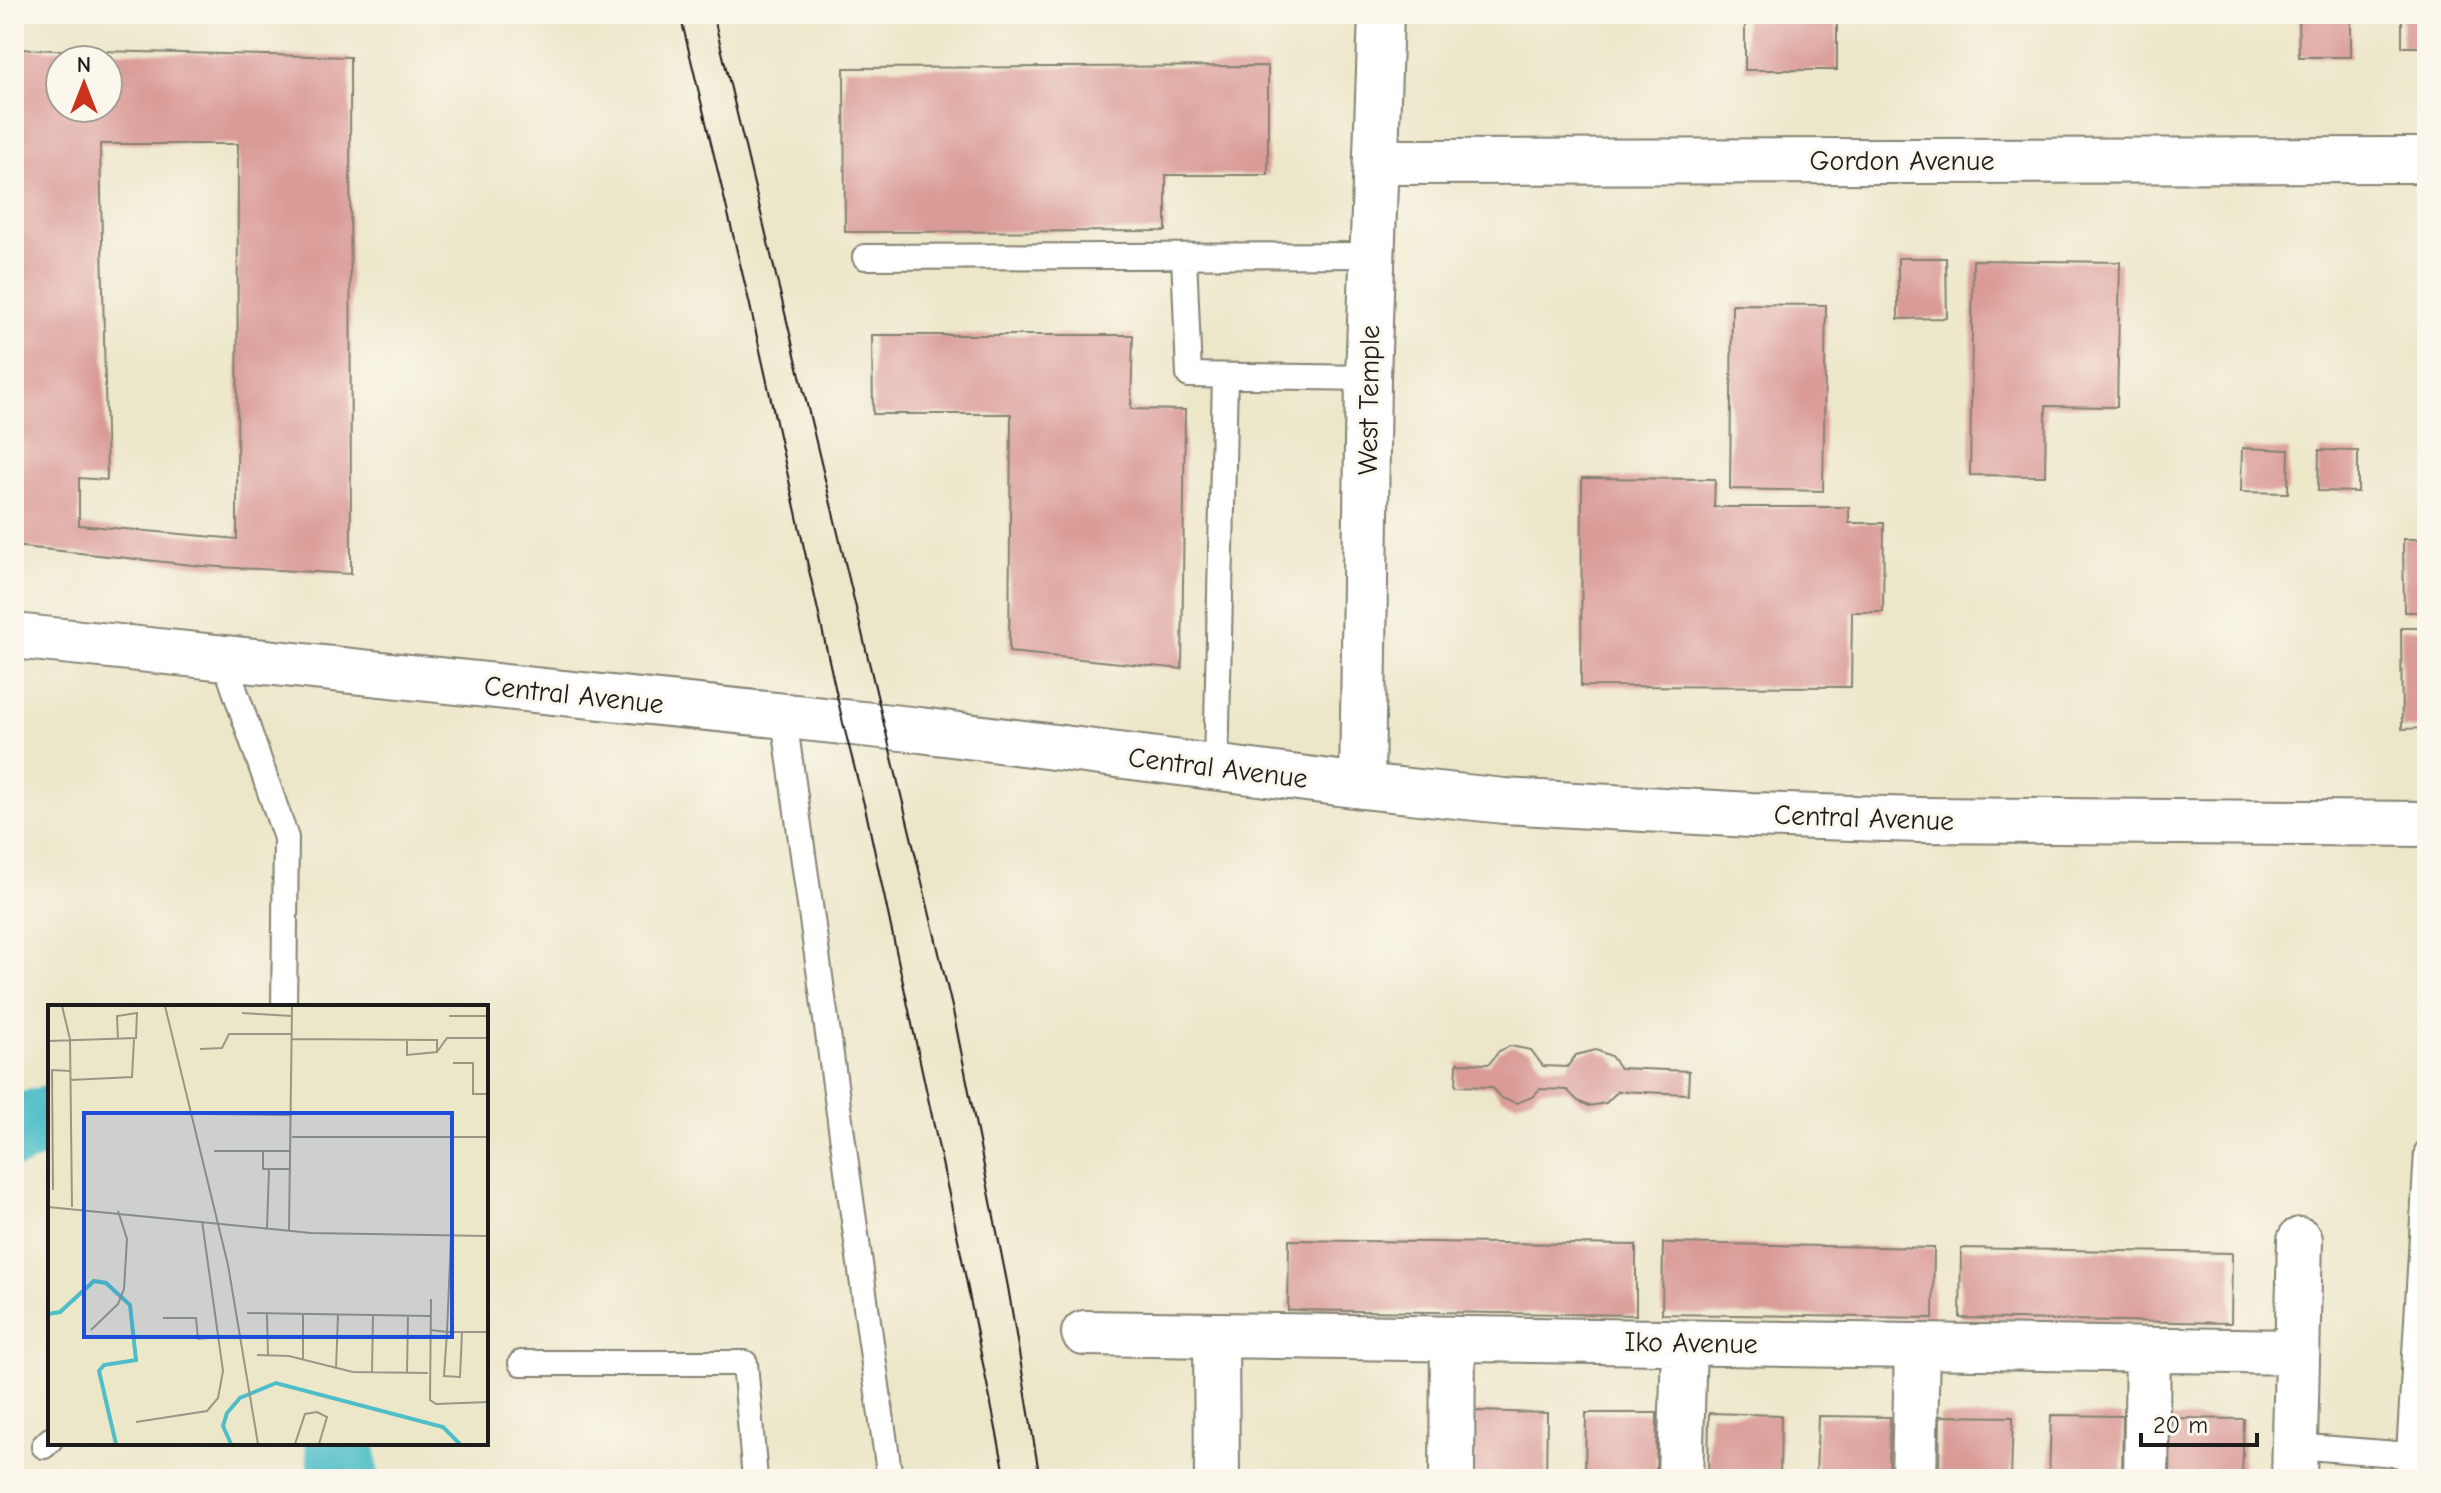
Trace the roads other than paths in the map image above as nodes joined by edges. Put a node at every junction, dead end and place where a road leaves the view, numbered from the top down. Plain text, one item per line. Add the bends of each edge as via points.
1 (1381, 14) edge
2 (2427, 160) edge
3 (1378, 162) junction
4 (1373, 255) junction
5 (1184, 256) junction
6 (865, 257) dead end
7 (1225, 376) junction
8 (1368, 378) junction
9 (14, 636) edge
10 (223, 656) junction
11 (784, 718) junction
12 (1216, 768) junction
13 (1362, 786) junction
14 (2427, 824) edge
15 (284, 1005) edge
16 (2427, 1152) edge
17 (2300, 1240) dead end
18 (1084, 1333) dead end
19 (1216, 1335) junction
20 (1453, 1339) junction
21 (1684, 1343) junction
22 (1917, 1347) junction
23 (2148, 1350) junction
24 (2297, 1352) junction
25 (521, 1363) dead end
26 (2295, 1463) edge
27 (2415, 1463) edge
28 (755, 1479) edge
29 (890, 1479) edge
30 (1217, 1479) edge
31 (1452, 1479) edge
32 (1680, 1479) edge
33 (1914, 1479) edge
34 (2146, 1479) edge

1 - 3 street, West Temple
2 - 3 street, Gordon Avenue
3 - 4 street, West Temple
4 - 5 lane
4 - 8 street, West Temple
5 - 6 lane
5 - 7 lane via 1189,375
7 - 8 lane
7 - 12 lane
8 - 13 street, West Temple
9 - 10 street, Central Avenue
10 - 11 street, Central Avenue
10 - 15 lane via 286,838
11 - 12 street, Central Avenue
11 - 29 lane
12 - 13 street, Central Avenue
13 - 14 street, Central Avenue via 1504,801 1751,815
16 - 27 lane
17 - 24 street
18 - 19 street, Iko Avenue
19 - 20 street, Iko Avenue
19 - 30 street
20 - 21 street, Iko Avenue
20 - 31 street
21 - 22 street, Iko Avenue
21 - 32 street
22 - 23 street, Iko Avenue
22 - 33 street
23 - 24 street, Iko Avenue
23 - 34 street
24 - 26 street
25 - 28 lane via 745,1363
26 - 27 lane

